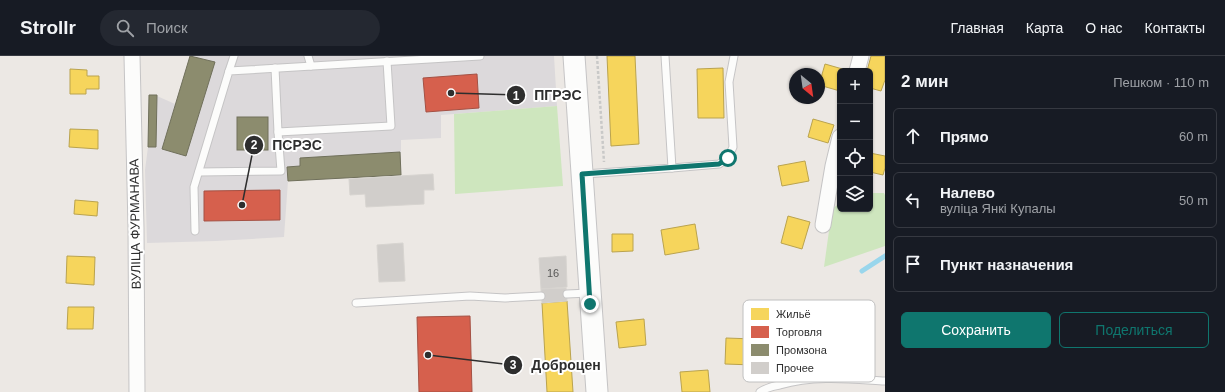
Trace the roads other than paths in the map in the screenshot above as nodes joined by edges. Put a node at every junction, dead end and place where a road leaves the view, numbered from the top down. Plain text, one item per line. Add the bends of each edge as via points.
1 (132, 56) edge
2 (234, 56) edge
3 (308, 56) edge
4 (480, 56) edge
5 (574, 56) edge
6 (665, 56) edge
7 (734, 56) edge
8 (861, 56) edge
9 (387, 61) junction
10 (311, 66) junction
11 (275, 68) junction
12 (858, 68) edge
13 (229, 71) junction
14 (278, 132) junction
15 (839, 140) edge
16 (672, 168) junction
17 (199, 172) junction
18 (582, 174) junction
19 (823, 225) dead end
20 (195, 231) dead end
21 (590, 293) junction
22 (567, 294) dead end
23 (541, 296) dead end
24 (356, 303) dead end
25 (875, 380) edge
26 (885, 381) edge
27 (789, 382) edge
28 (137, 392) edge
29 (597, 392) edge
30 (760, 392) edge

1 - 28 street, ВУЛІЦА ФУРМАНАВА
2 - 13 lane
3 - 10 lane
4 - 9 lane
5 - 18 street
6 - 16 lane
7 - 16 lane via 729,82 733,147 728,158 719,164
8 - 12 street
9 - 10 lane
9 - 14 lane via 391,126
10 - 11 lane
11 - 13 lane
11 - 14 lane
13 - 17 lane
14 - 17 lane via 280,171
15 - 19 street
16 - 18 lane
17 - 20 lane via 194,187
18 - 21 street
21 - 22 lane
21 - 29 street
23 - 24 lane via 470,296
25 - 26 lane
27 - 30 lane via 765,388

